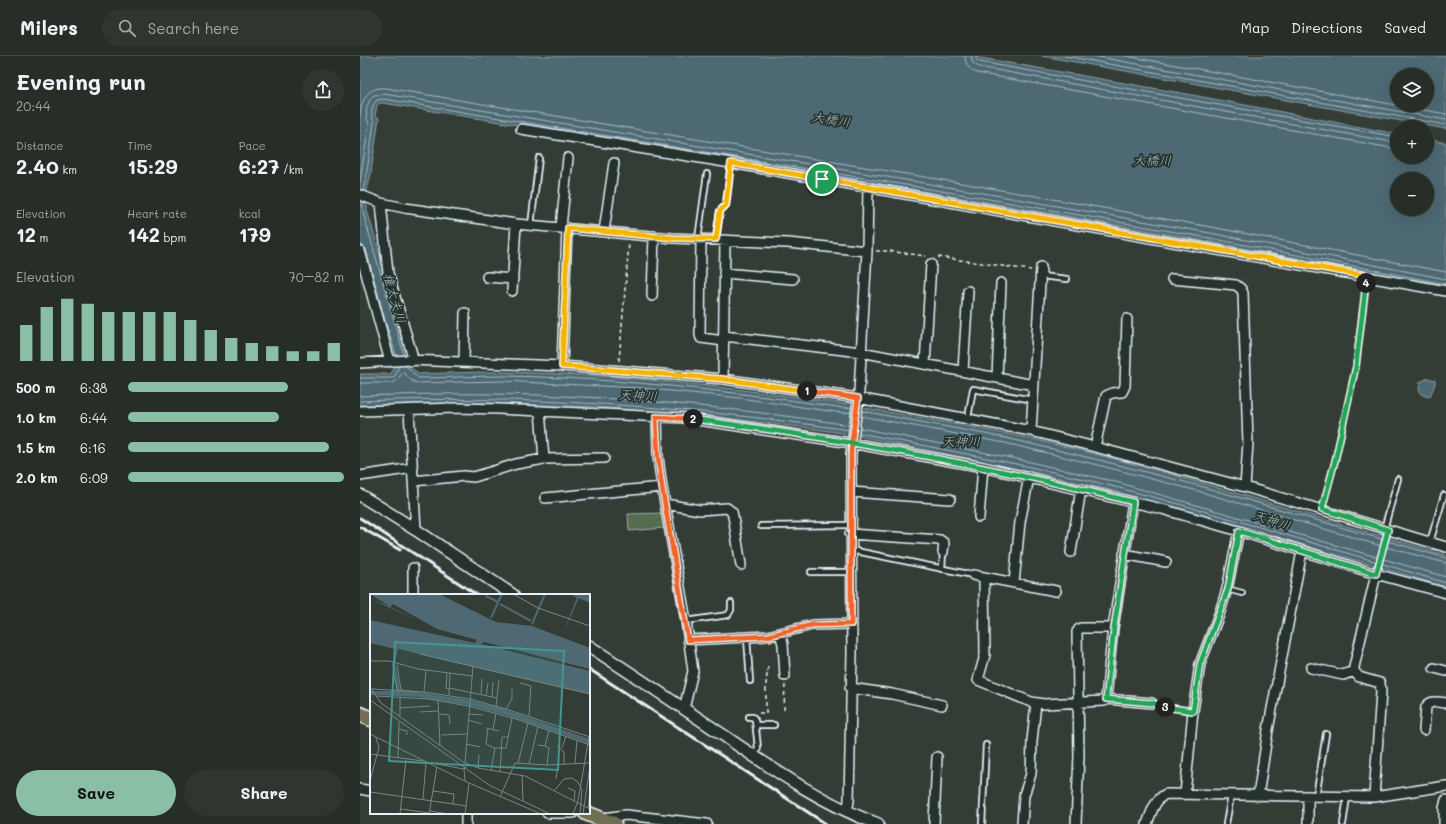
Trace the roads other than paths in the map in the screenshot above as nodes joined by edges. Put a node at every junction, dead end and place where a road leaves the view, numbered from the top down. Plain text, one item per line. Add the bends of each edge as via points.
1 (521, 129) dead end
2 (539, 158) dead end
3 (568, 158) dead end
4 (614, 163) dead end
5 (731, 163) junction
6 (707, 174) dead end
7 (868, 187) junction
8 (360, 195) edge
9 (381, 204) junction
10 (516, 224) junction
11 (531, 225) junction
12 (564, 228) junction
13 (604, 231) junction
14 (654, 236) junction
15 (699, 239) junction
16 (720, 240) junction
17 (360, 251) edge
18 (867, 251) junction
19 (930, 259) road end
20 (1041, 272) joint
21 (724, 273) junction
22 (487, 277) dead end
23 (513, 279) junction
24 (793, 279) dead end
25 (1067, 279) dead end
26 (1172, 279) dead end
27 (1000, 283) dead end
28 (512, 291) dead end
29 (968, 291) dead end
30 (1446, 291) edge
31 (652, 296) dead end
32 (465, 314) dead end
33 (1127, 319) dead end
34 (724, 338) junction
35 (861, 352) junction
36 (411, 361) junction
37 (392, 362) junction
38 (464, 362) junction
39 (360, 363) edge
40 (925, 364) junction
41 (562, 366) junction
42 (963, 371) junction
43 (997, 378) junction
44 (723, 379) junction
45 (1034, 385) junction
46 (858, 400) junction
47 (1033, 400) junction
48 (409, 410) junction
49 (360, 411) edge
50 (540, 411) junction
51 (656, 417) junction
52 (968, 418) junction
53 (1031, 430) junction
54 (852, 441) junction
55 (1095, 447) junction
56 (604, 458) dead end
57 (544, 460) junction
58 (983, 467) junction
59 (413, 468) junction
60 (360, 476) edge
61 (1029, 477) junction
62 (1398, 479) dead end
63 (413, 481) junction
64 (662, 487) junction
65 (1245, 487) junction
66 (1081, 489) junction
67 (851, 492) junction
68 (360, 495) edge
69 (1444, 495) dead end
70 (545, 498) dead end
71 (950, 499) dead end
72 (1133, 502) junction
73 (665, 504) junction
74 (979, 518) dead end
75 (761, 526) dead end
76 (416, 530) junction
77 (850, 530) junction
78 (1239, 531) junction
79 (1386, 531) junction
80 (1430, 542) junction
81 (1446, 547) edge
82 (851, 550) junction
83 (1302, 551) junction
84 (943, 552) joint
85 (1071, 552) dead end
86 (1124, 554) junction
87 (1166, 562) dead end
88 (741, 565) dead end
89 (413, 568) dead end
90 (942, 569) junction
91 (811, 572) dead end
92 (851, 572) junction
93 (1377, 572) junction
94 (973, 575) joint
95 (984, 578) junction
96 (1014, 583) junction
97 (1228, 589) junction
98 (1056, 591) dead end
99 (1242, 593) dead end
100 (1446, 593) edge
101 (413, 594) edge
102 (512, 594) edge
103 (731, 603) dead end
104 (686, 621) junction
105 (851, 624) junction
106 (1114, 628) junction
107 (780, 633) junction
108 (747, 637) junction
109 (688, 640) junction
110 (590, 647) edge
111 (1311, 668) dead end
112 (1434, 668) dead end
113 (1354, 671) junction
114 (1446, 672) edge
115 (785, 676) road end
116 (750, 681) dead end
117 (850, 688) junction
118 (1106, 699) junction
119 (1079, 702) junction
120 (1036, 703) junction
121 (1152, 703) road end
122 (1446, 703) edge
123 (942, 705) dead end
124 (684, 709) junction
125 (360, 714) edge
126 (749, 717) dead end
127 (370, 719) edge
128 (756, 725) junction
129 (774, 726) dead end
130 (1424, 730) dead end
131 (1326, 734) dead end
132 (986, 745) dead end
133 (754, 756) junction
134 (937, 757) dead end
135 (1446, 786) edge
136 (360, 789) edge
137 (370, 791) edge
138 (1185, 794) junction
139 (1231, 796) junction
140 (1258, 796) junction
141 (1312, 796) junction
142 (1374, 797) junction
143 (1347, 798) junction
144 (1446, 800) edge
145 (847, 811) junction
146 (588, 814) edge
147 (600, 821) edge
148 (871, 823) edge
149 (614, 824) edge
150 (707, 824) edge
151 (934, 824) edge
152 (982, 824) edge
153 (1022, 824) edge
154 (1076, 824) edge
155 (1147, 824) edge
156 (1226, 824) edge
157 (1308, 824) edge
158 (1343, 824) edge
159 (1444, 824) edge

1 - 5 street
2 - 11 lane
3 - 12 street
4 - 13 street
5 - 7 street
5 - 16 lane via 726,205 720,211
6 - 15 lane
7 - 18 street
7 - 30 street
8 - 9 street
9 - 10 street
9 - 36 street via 388,273 412,354
10 - 11 street
10 - 23 street
11 - 12 street
12 - 13 street
12 - 41 street
13 - 14 street
14 - 15 street
14 - 31 street
15 - 16 street
15 - 34 street via 700,335 701,338
16 - 18 street via 788,243
16 - 21 street
17 - 37 street
18 - 35 street
19 - 40 street
20 - 25 lane
20 - 45 street
21 - 24 street
21 - 34 street
22 - 23 street
23 - 28 street
26 - 65 street via 1236,285 1243,293 1248,443
27 - 43 street
29 - 42 street
32 - 38 street
33 - 55 street via 1125,386 1122,392 1106,396
34 - 35 street
34 - 44 street
35 - 40 street
35 - 46 street
36 - 37 street
36 - 38 street
37 - 39 street
38 - 41 street
40 - 42 street
41 - 44 street
42 - 43 street
43 - 45 street
44 - 46 street
45 - 47 street
46 - 52 street
46 - 54 street
47 - 52 lane via 973,388
47 - 53 street
48 - 49 street
48 - 50 street via 457,408
48 - 59 street
50 - 51 street
50 - 57 street
51 - 54 street via 685,418
51 - 64 street
52 - 53 street
53 - 55 street
54 - 58 street
54 - 67 street
55 - 65 street
56 - 57 street
57 - 63 street via 516,464 474,477
58 - 61 street
58 - 74 street
59 - 60 street
59 - 63 street
61 - 66 street
61 - 96 street via 1020,522
62 - 79 lane
63 - 76 street
64 - 70 street
64 - 73 street
65 - 79 street
66 - 72 street
66 - 85 street
67 - 71 street
67 - 77 street
68 - 76 street
69 - 80 lane
72 - 78 street
72 - 86 street
73 - 88 street via 700,510 730,509
73 - 104 street
75 - 77 lane
76 - 102 street
77 - 82 street
77 - 84 street via 940,540 944,543
78 - 83 street
78 - 97 street
79 - 80 street
80 - 81 street
82 - 90 lane
82 - 92 street
83 - 93 street
83 - 140 street via 1269,723
84 - 90 lane
86 - 87 street
86 - 106 street
89 - 101 street
90 - 94 lane
91 - 92 lane
92 - 105 street
93 - 100 street
93 - 113 street
94 - 95 street
95 - 96 street
95 - 120 street via 985,655 978,680
96 - 98 street
97 - 99 lane
97 - 138 street via 1200,664
103 - 104 lane via 728,615
104 - 109 street
105 - 107 street via 812,625
105 - 117 street
106 - 118 street
106 - 119 street via 1081,628 1077,631
107 - 108 street
107 - 115 street
108 - 109 street
108 - 116 lane
109 - 124 street via 693,671
110 - 124 street
111 - 113 street via 1343,675
112 - 114 street
113 - 142 street via 1358,677 1380,683
117 - 123 street
117 - 145 street
118 - 119 street
118 - 121 street
119 - 120 street
119 - 154 street
120 - 153 street via 1031,774 1024,795
122 - 130 street via 1428,704
124 - 133 street
125 - 127 highway
126 - 128 lane via 754,718
128 - 129 lane
128 - 133 lane via 758,748
131 - 141 lane
132 - 152 lane
133 - 145 street via 816,795
134 - 151 street
135 - 142 street
136 - 137 street
138 - 139 street
138 - 155 street via 1162,796 1155,803
139 - 140 street
139 - 156 lane
140 - 141 street
141 - 143 street
141 - 157 street
142 - 143 street
143 - 158 lane
144 - 159 street
145 - 148 street
146 - 147 highway
147 - 149 highway
147 - 150 street via 626,816

